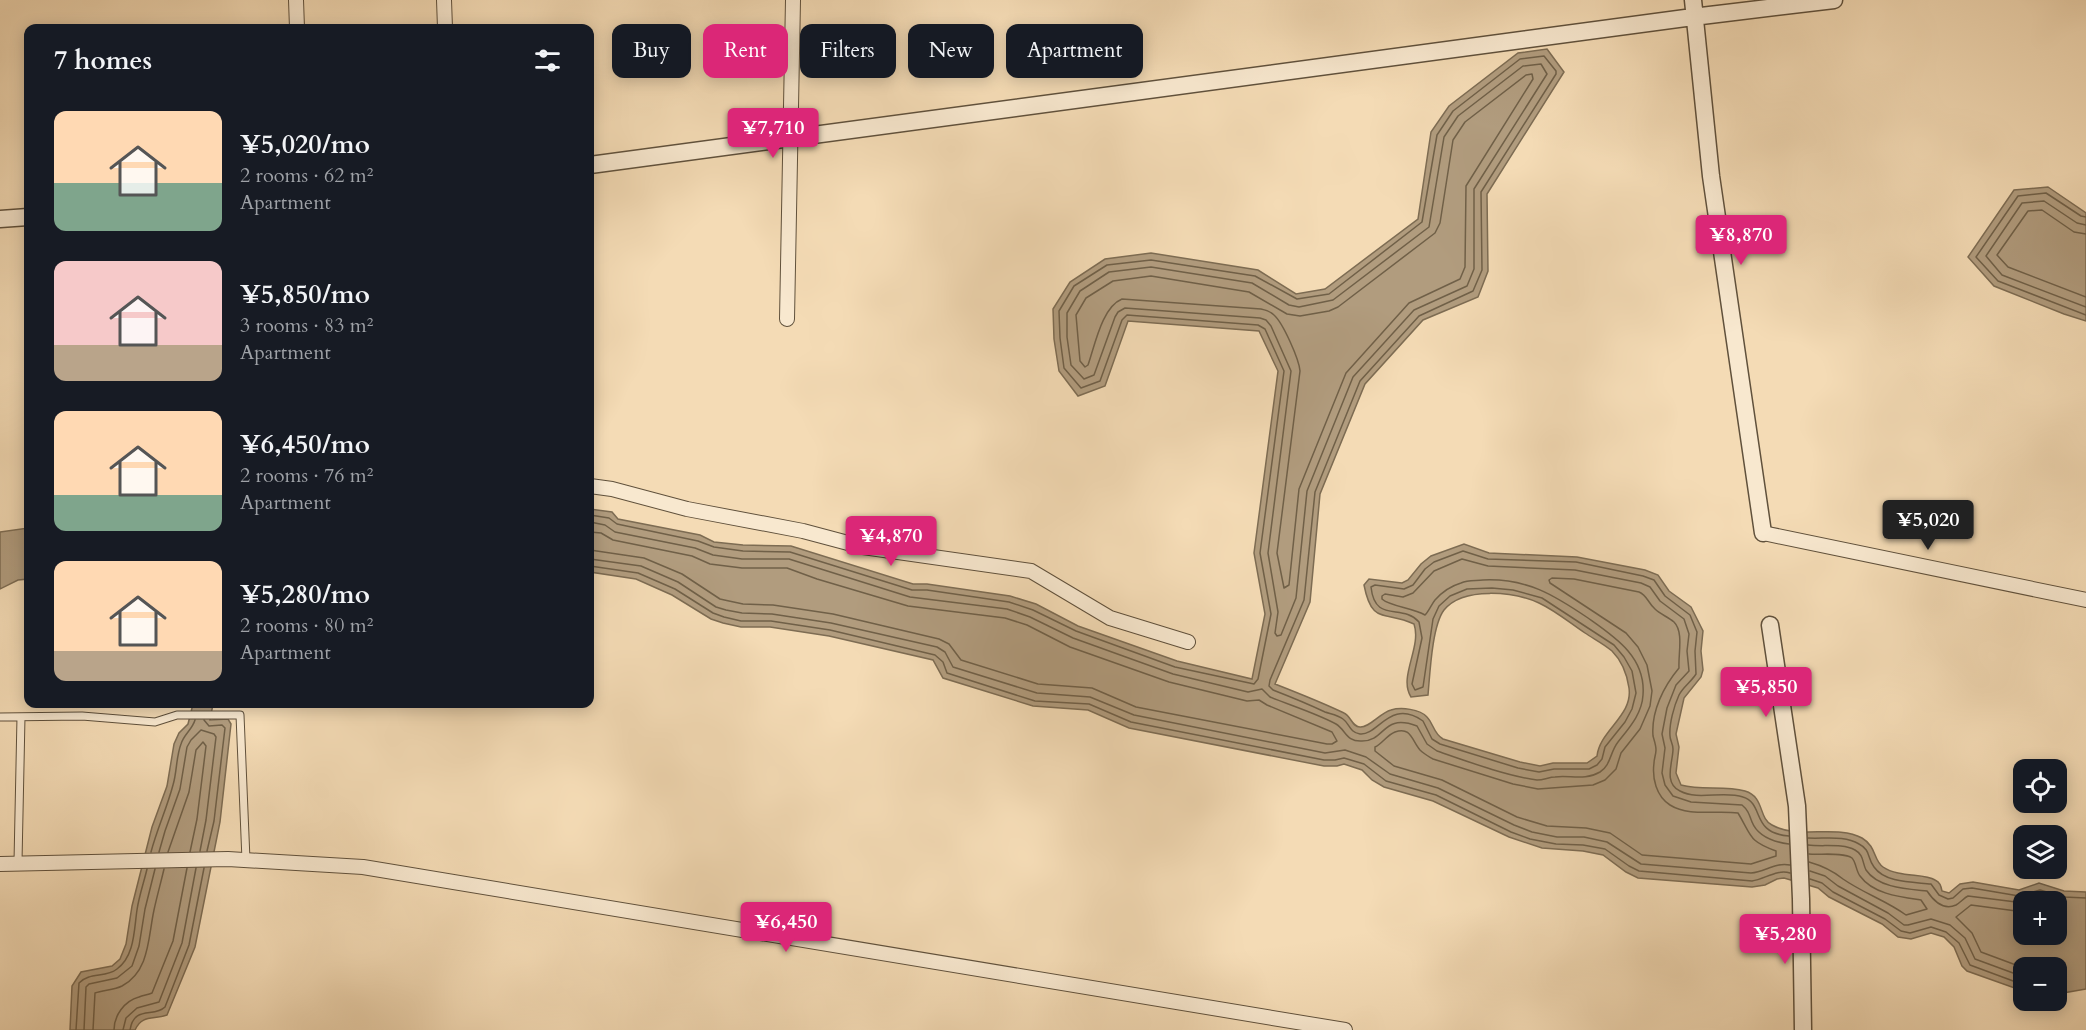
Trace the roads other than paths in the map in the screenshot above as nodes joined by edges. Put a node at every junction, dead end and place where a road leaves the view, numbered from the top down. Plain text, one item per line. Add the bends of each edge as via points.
1 (296, 0) edge
2 (444, 0) edge
3 (793, 0) edge
4 (1693, 0) edge
5 (1834, 0) edge
6 (1693, 17) junction
7 (297, 24) edge
8 (445, 24) edge
9 (789, 139) junction
10 (594, 164) edge
11 (24, 217) edge
12 (0, 219) edge
13 (787, 319) dead end
14 (594, 487) edge
15 (1763, 533) joint
16 (2086, 600) edge
17 (1770, 625) dead end
18 (1188, 642) dead end
19 (0, 717) edge
20 (21, 717) junction
21 (246, 860) junction
22 (18, 862) junction
23 (0, 864) edge
24 (1345, 1030) edge
25 (1803, 1030) edge

1 - 7 street
2 - 8 street
3 - 9 street
4 - 6 street
5 - 6 street
6 - 9 street
6 - 15 street via 1711,177
9 - 10 street
9 - 13 street
11 - 12 street
14 - 18 street via 863,547 1031,571 1110,618
15 - 16 street
17 - 25 street via 1797,806
19 - 20 lane
20 - 21 lane via 82,716 155,722 177,715 240,715
20 - 22 lane
21 - 22 street
21 - 24 street via 401,872
22 - 23 street

